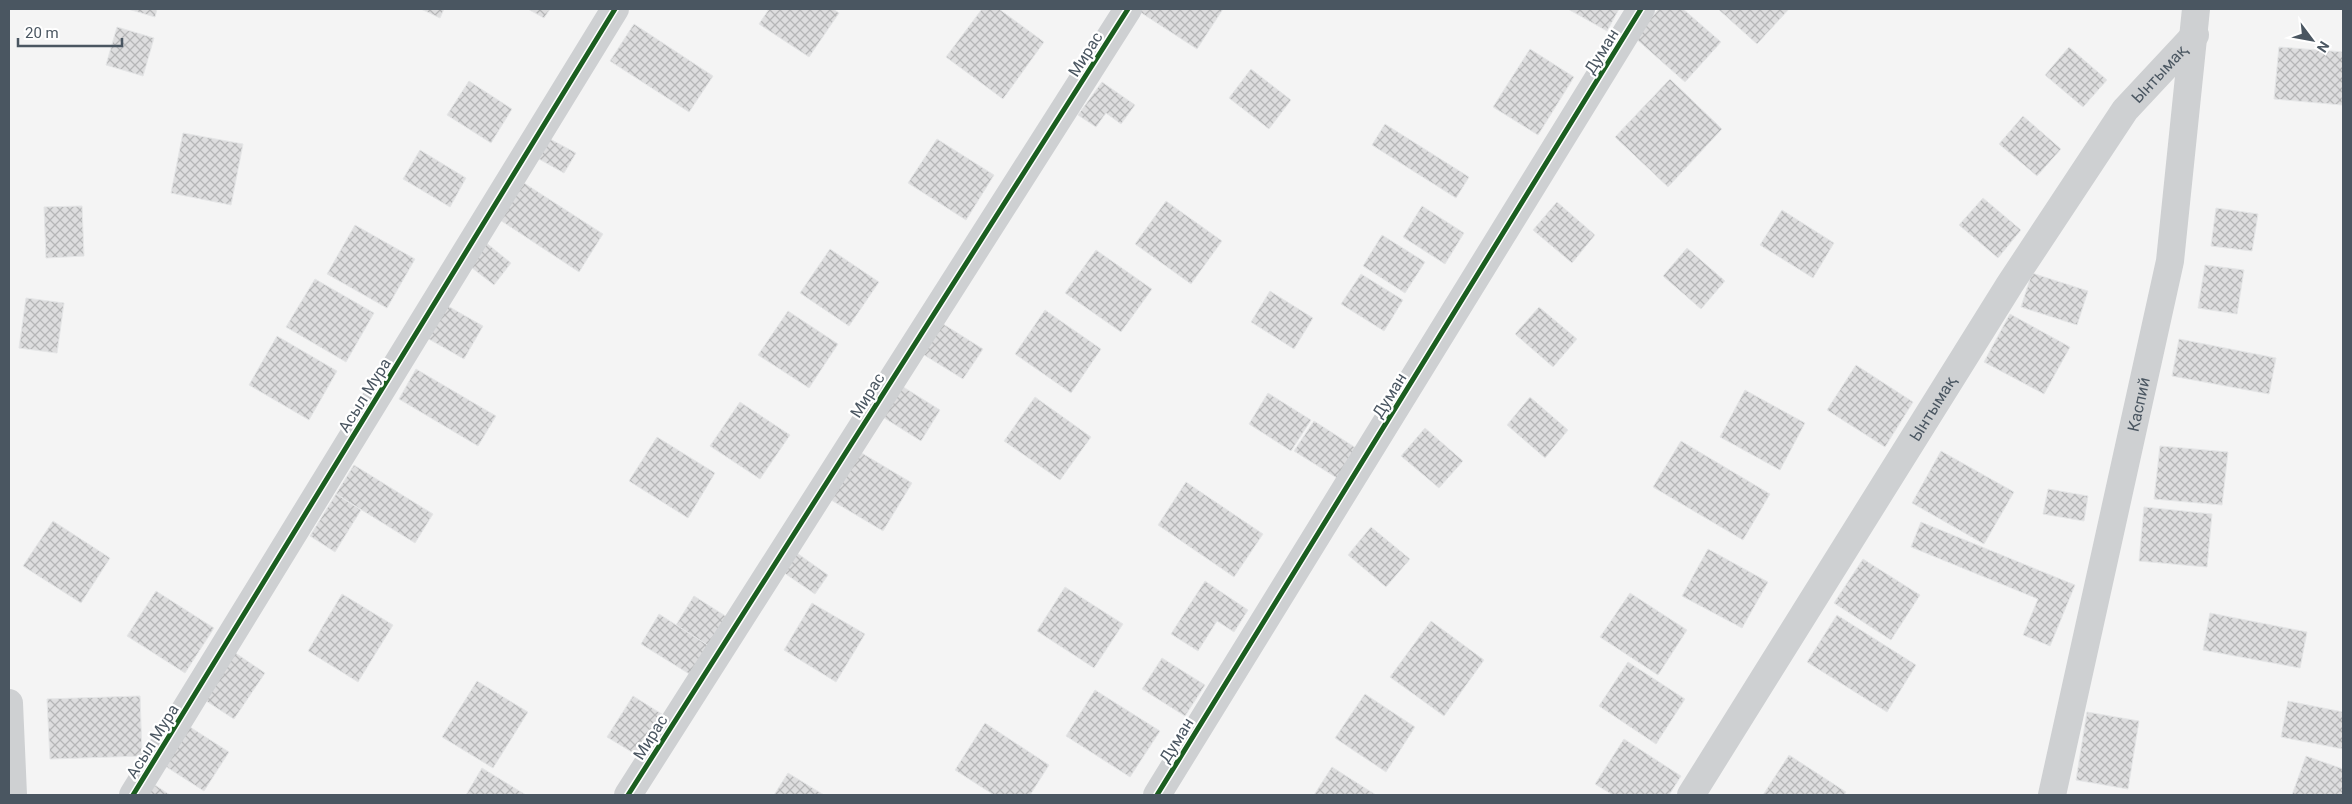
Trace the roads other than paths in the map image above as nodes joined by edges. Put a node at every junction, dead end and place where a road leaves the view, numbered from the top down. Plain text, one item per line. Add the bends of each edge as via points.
1 (615, 9) edge
2 (1128, 9) edge
3 (1642, 9) edge
4 (2196, 22) edge
5 (9, 703) edge
6 (13, 795) edge
7 (133, 795) edge
8 (628, 795) edge
9 (1157, 795) edge
10 (1691, 795) edge
11 (2052, 795) edge

1 - 7 street, Асыл Мура
2 - 8 street, Мирас
3 - 9 street, Думан
4 - 10 street, Ынтымақ via 2119,119 2010,284
4 - 11 street, Каспий via 2170,261
5 - 6 street

